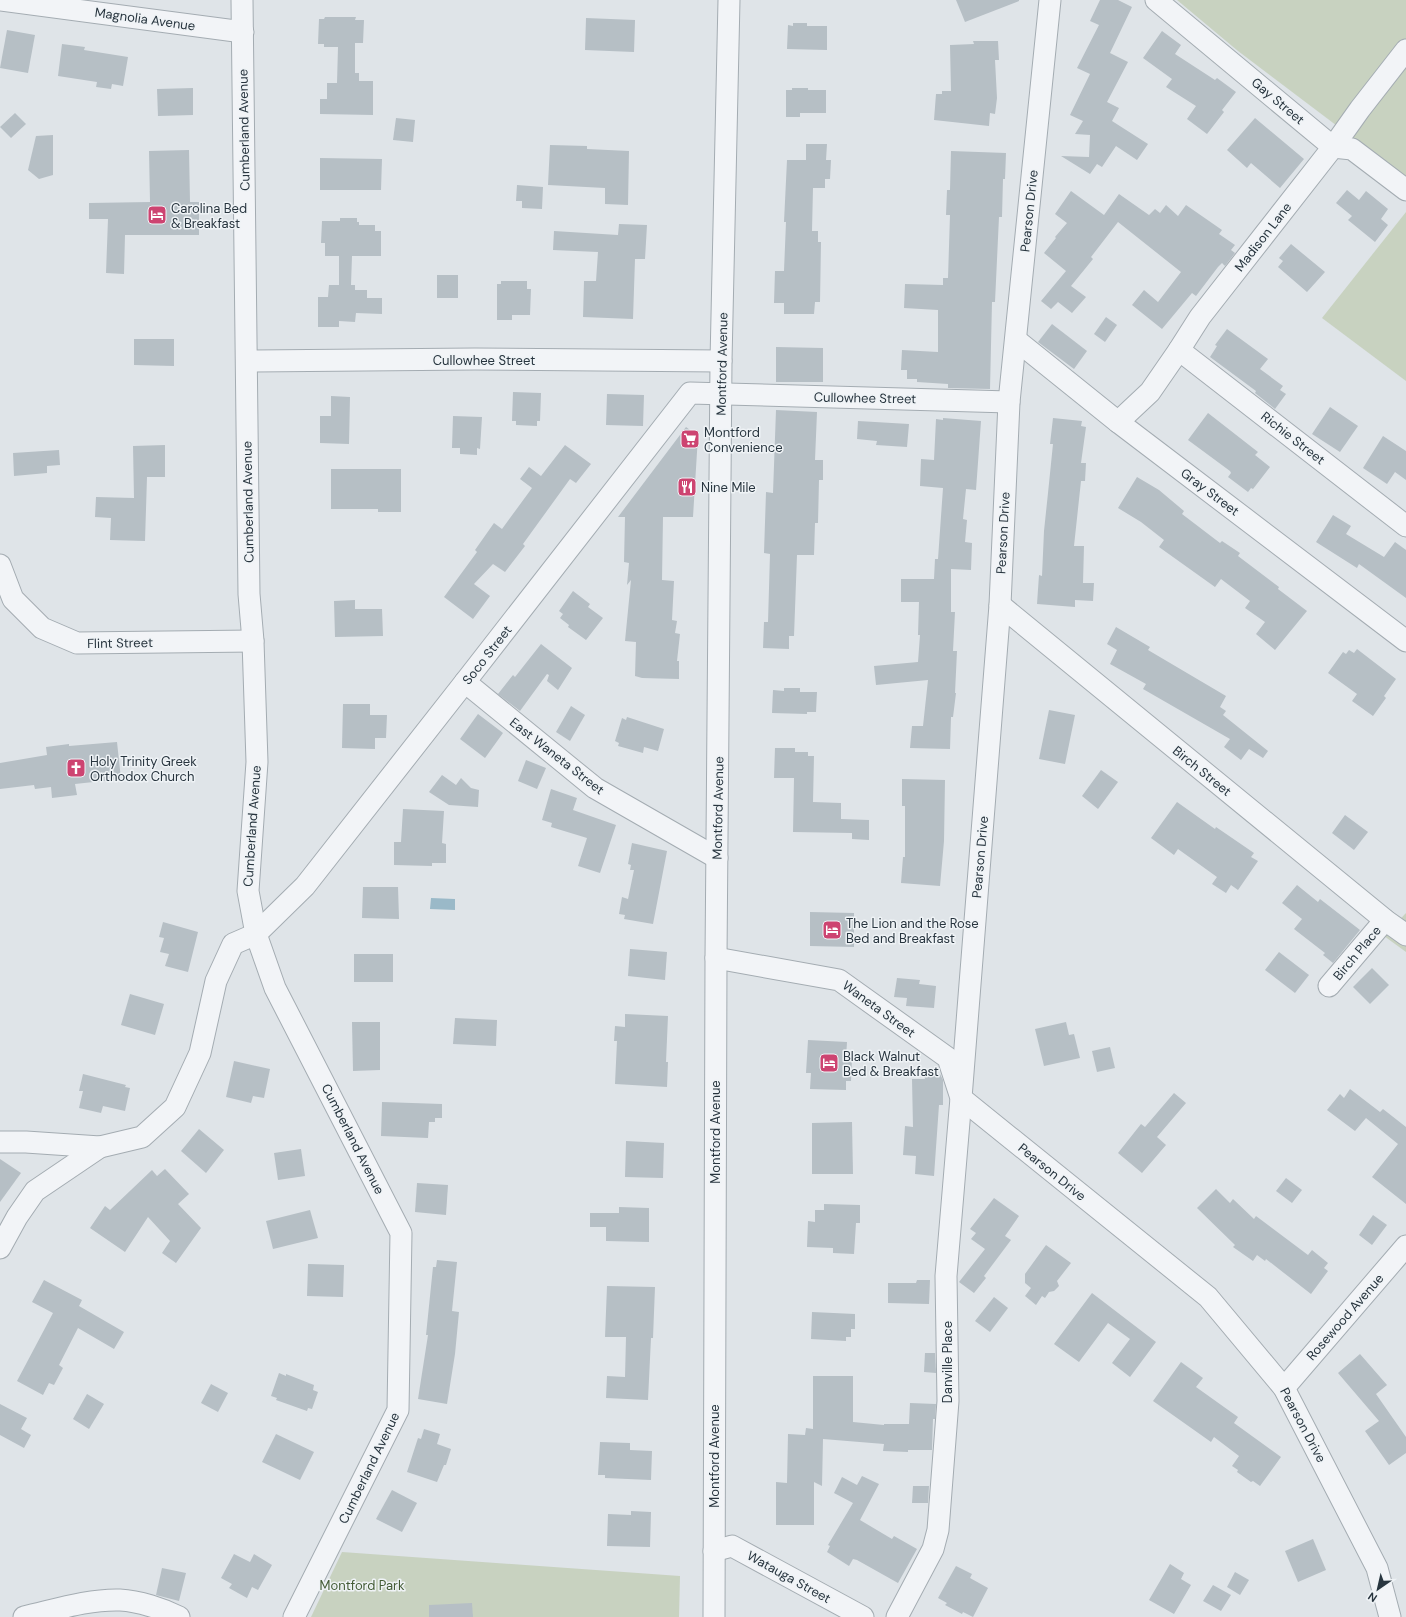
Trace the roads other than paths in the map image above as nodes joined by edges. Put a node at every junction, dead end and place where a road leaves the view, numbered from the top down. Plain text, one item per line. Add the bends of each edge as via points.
1 (0, 0) edge
2 (242, 0) edge
3 (729, 0) edge
4 (1050, 0) edge
5 (1156, 0) edge
6 (58, 4) edge
7 (242, 32) junction
8 (1406, 50) edge
9 (1333, 146) junction
10 (1406, 190) edge
11 (1016, 340) junction
12 (1180, 350) junction
13 (247, 361) junction
14 (721, 361) junction
15 (721, 394) junction
16 (1009, 402) junction
17 (1118, 422) junction
18 (1406, 526) edge
19 (0, 565) edge
20 (1000, 605) junction
21 (253, 641) junction
22 (1406, 641) edge
23 (465, 682) junction
24 (717, 858) junction
25 (1385, 920) junction
26 (256, 934) junction
27 (1406, 935) edge
28 (716, 958) junction
29 (1329, 986) dead end
30 (961, 1098) junction
31 (0, 1142) edge
32 (100, 1147) junction
33 (0, 1248) edge
34 (1402, 1259) edge
35 (1284, 1388) junction
36 (714, 1551) junction
37 (24, 1617) edge
38 (179, 1617) edge
39 (294, 1617) edge
40 (714, 1617) edge
41 (863, 1617) edge
42 (897, 1617) edge
43 (1390, 1617) edge

1 - 6 street, Magnolia Avenue
2 - 7 street, Cumberland Avenue
3 - 14 street, Montford Avenue
4 - 11 street, Pearson Drive
5 - 9 street, Gay Street
6 - 7 street, Magnolia Avenue
7 - 13 street, Cumberland Avenue
8 - 9 street, Madison Lane
9 - 10 street, Gay Street via 1352,149
9 - 12 street, Madison Lane via 1200,317
11 - 16 street, Pearson Drive
11 - 17 street, Gray Street
12 - 17 street, Madison Lane via 1150,392
12 - 18 street, Richie Street
13 - 14 street, Cullowhee Street
13 - 21 street, Cumberland Avenue via 249,594
14 - 15 street, Montford Avenue
15 - 16 street, Cullowhee Street
15 - 23 street, Soco Street via 690,393
15 - 24 street, Montford Avenue
16 - 20 street, Pearson Drive
17 - 22 street, Gray Street
19 - 21 street, Flint Street via 13,599 42,628 77,643
20 - 25 street, Birch Street
20 - 30 street, Pearson Drive
21 - 26 street, Cumberland Avenue via 257,762 248,891
23 - 24 street, East Waneta Street via 595,788
23 - 26 street, Soco Street via 305,886
24 - 28 street, Montford Avenue
25 - 27 street, Birch Street
25 - 29 street, Birch Place
26 - 32 street via 233,944 216,981 200,1053 175,1108 142,1137
26 - 39 street, Cumberland Avenue via 275,988 401,1233 398,1410
28 - 30 street, Waneta Street via 839,980 948,1058
28 - 36 street, Montford Avenue
30 - 35 street, Pearson Drive via 1208,1297
30 - 42 street, Danville Place via 946,1276 948,1401 938,1530 933,1549
31 - 32 street
32 - 33 street via 35,1191
34 - 35 street, Rosewood Avenue
35 - 43 street, Pearson Drive via 1377,1568
36 - 40 street, Montford Avenue
36 - 41 street, Watauga Street via 732,1546
37 - 38 street via 81,1604 121,1600 160,1608

